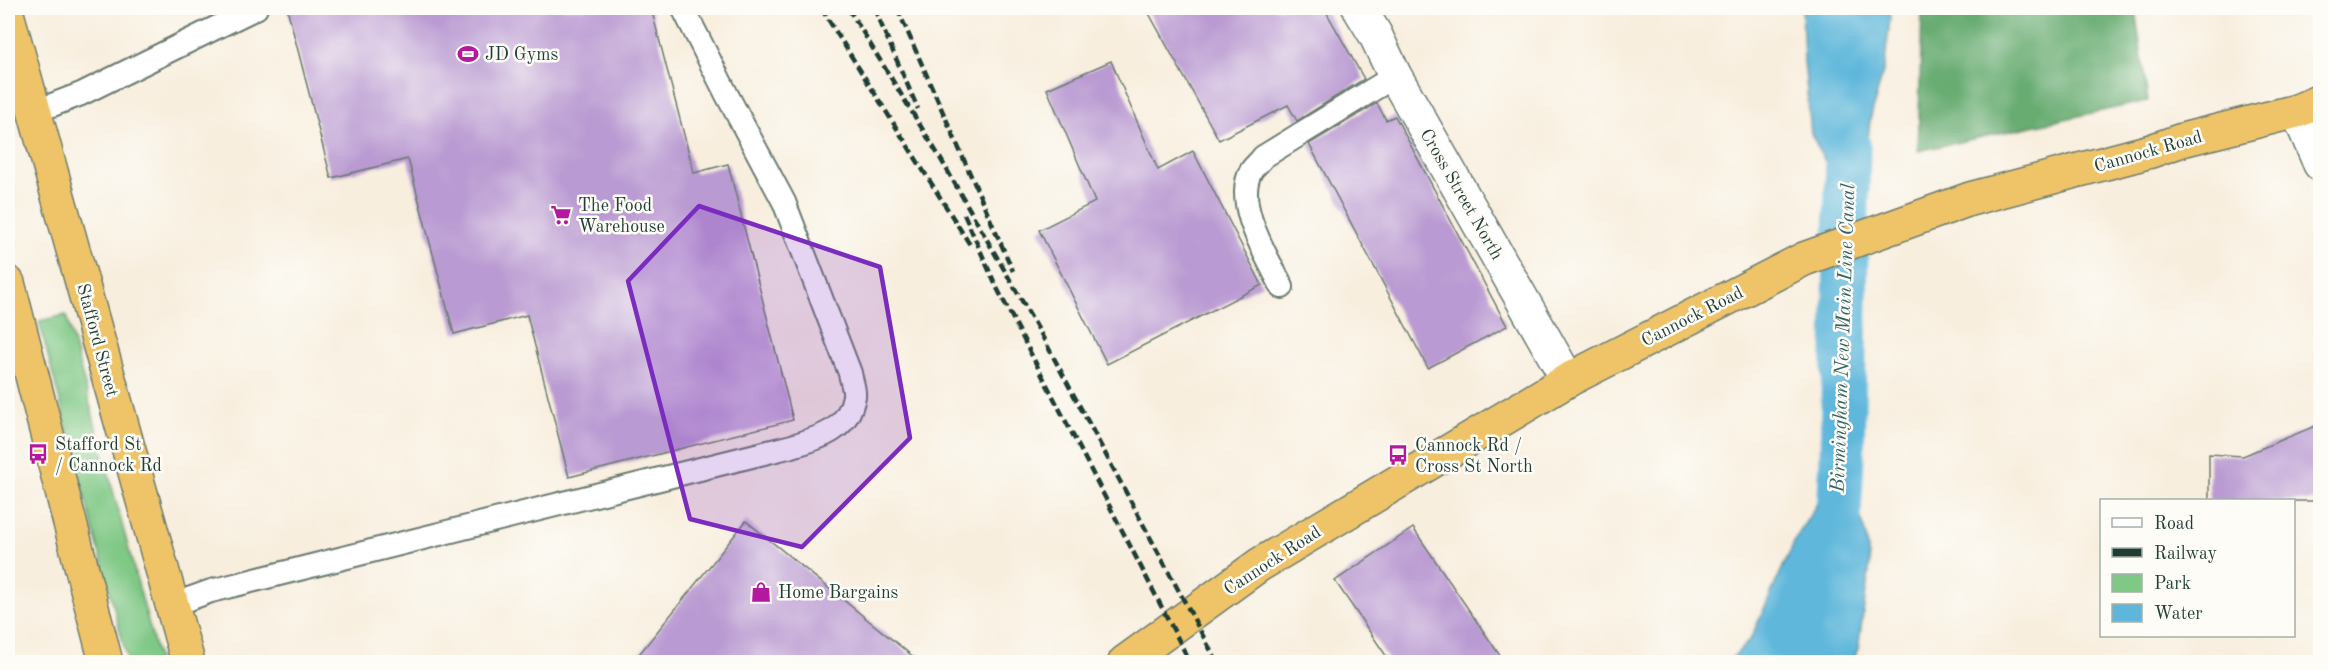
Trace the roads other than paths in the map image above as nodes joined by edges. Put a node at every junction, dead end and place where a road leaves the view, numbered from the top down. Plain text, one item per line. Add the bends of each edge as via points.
1 (256, 8) edge
2 (683, 8) edge
3 (1359, 8) edge
4 (8, 17) edge
5 (1395, 76) junction
6 (2309, 106) edge
7 (34, 112) junction
8 (2320, 164) edge
9 (8, 283) edge
10 (1282, 287) dead end
11 (1568, 380) junction
12 (172, 605) junction
13 (105, 663) edge
14 (188, 663) edge
15 (1125, 663) edge

1 - 7 lane via 81,94
2 - 12 lane via 784,201 850,373 854,395 845,418 834,431 780,449 211,591
3 - 5 street, Cross Street North
4 - 7 highway, Stafford Street
5 - 10 lane via 1263,157 1250,172 1250,220
5 - 11 street, Cross Street North
6 - 8 street
6 - 11 highway, Cannock Road via 1970,199 1804,259
7 - 12 highway, Stafford Street
9 - 13 highway
11 - 15 highway, Cannock Road via 1259,565
12 - 14 highway, Stafford Street

